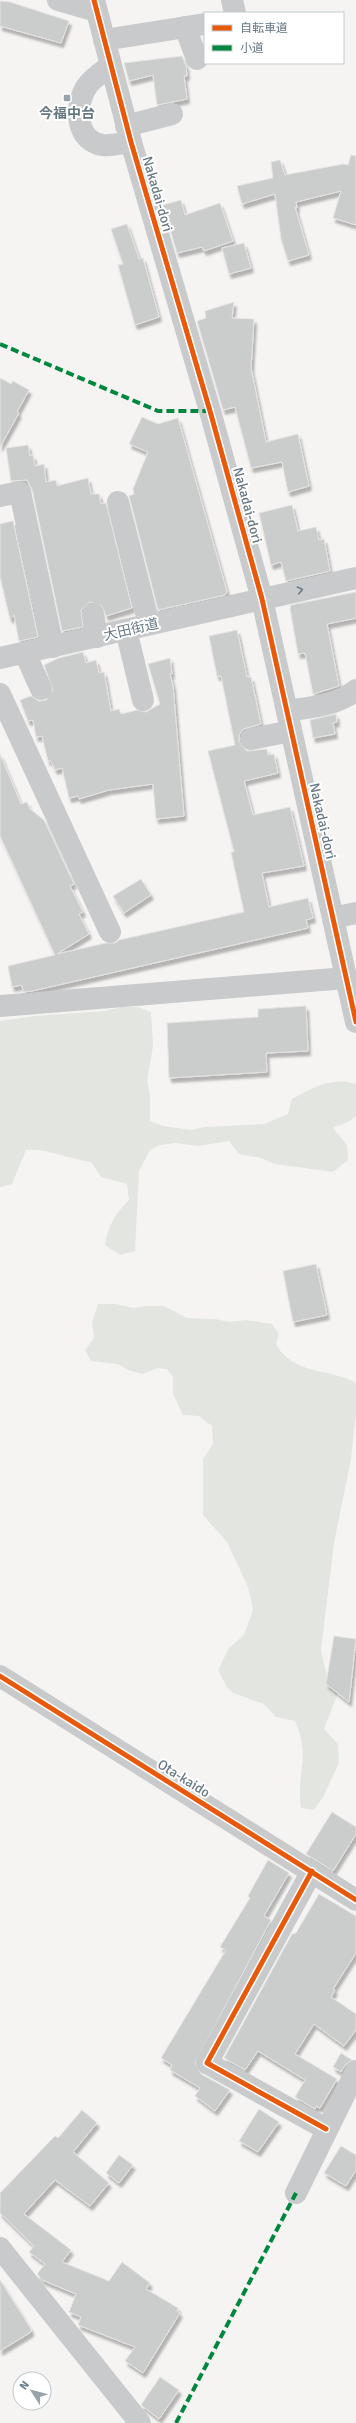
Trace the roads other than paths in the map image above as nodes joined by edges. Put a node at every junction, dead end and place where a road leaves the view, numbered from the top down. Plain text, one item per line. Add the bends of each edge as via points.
1 (58, 0) edge
2 (232, 0) edge
3 (95, 5) edge
4 (235, 12) edge
5 (195, 26) edge
6 (104, 40) junction
7 (197, 59) dead end
8 (110, 66) junction
9 (172, 114) dead end
10 (128, 134) junction
11 (0, 496) edge
12 (118, 502) dead end
13 (356, 578) edge
14 (262, 599) junction
15 (93, 614) dead end
16 (149, 624) junction
17 (126, 630) junction
18 (97, 636) junction
19 (53, 647) junction
20 (25, 653) junction
21 (0, 658) edge
22 (41, 689) dead end
23 (356, 690) edge
24 (0, 694) edge
25 (143, 700) dead end
26 (289, 721) junction
27 (251, 739) dead end
28 (356, 913) edge
29 (333, 918) junction
30 (110, 932) dead end
31 (346, 978) junction
32 (0, 1006) edge
33 (356, 1022) edge
34 (0, 1676) edge
35 (312, 1871) junction
36 (356, 1900) edge
37 (356, 2071) edge
38 (326, 2129) junction
39 (296, 2193) dead end
40 (0, 2248) edge
41 (130, 2420) edge

1 - 3 street
2 - 4 street
3 - 6 street, Nakadai-dori
5 - 6 street
5 - 7 street
6 - 8 street, Nakadai-dori
8 - 10 street, Nakadai-dori
8 - 10 street via 95,78 83,94 79,114 81,127 85,135 101,145
9 - 10 street
10 - 14 street, Nakadai-dori via 210,411
11 - 19 street via 20,492
12 - 16 street
14 -> 13 street, 大田街道
14 - 16 street, 大田街道
14 - 26 street, Nakadai-dori
15 - 18 street
16 - 17 street, 大田街道
17 - 18 street, 大田街道
17 - 25 street
18 - 19 street, 大田街道
19 - 20 street, 大田街道
20 - 21 street, 大田街道
20 - 22 street
23 - 26 street via 346,698
24 - 30 street
26 - 27 street
26 - 29 street, Nakadai-dori
28 - 29 street
29 - 31 street, Nakadai-dori
31 - 32 street
31 - 33 street, Nakadai-dori
34 - 35 street, Ota-kaido
35 - 36 street, Ota-kaido
35 - 38 street via 207,2063
37 - 38 street
38 - 39 street
40 - 41 street

